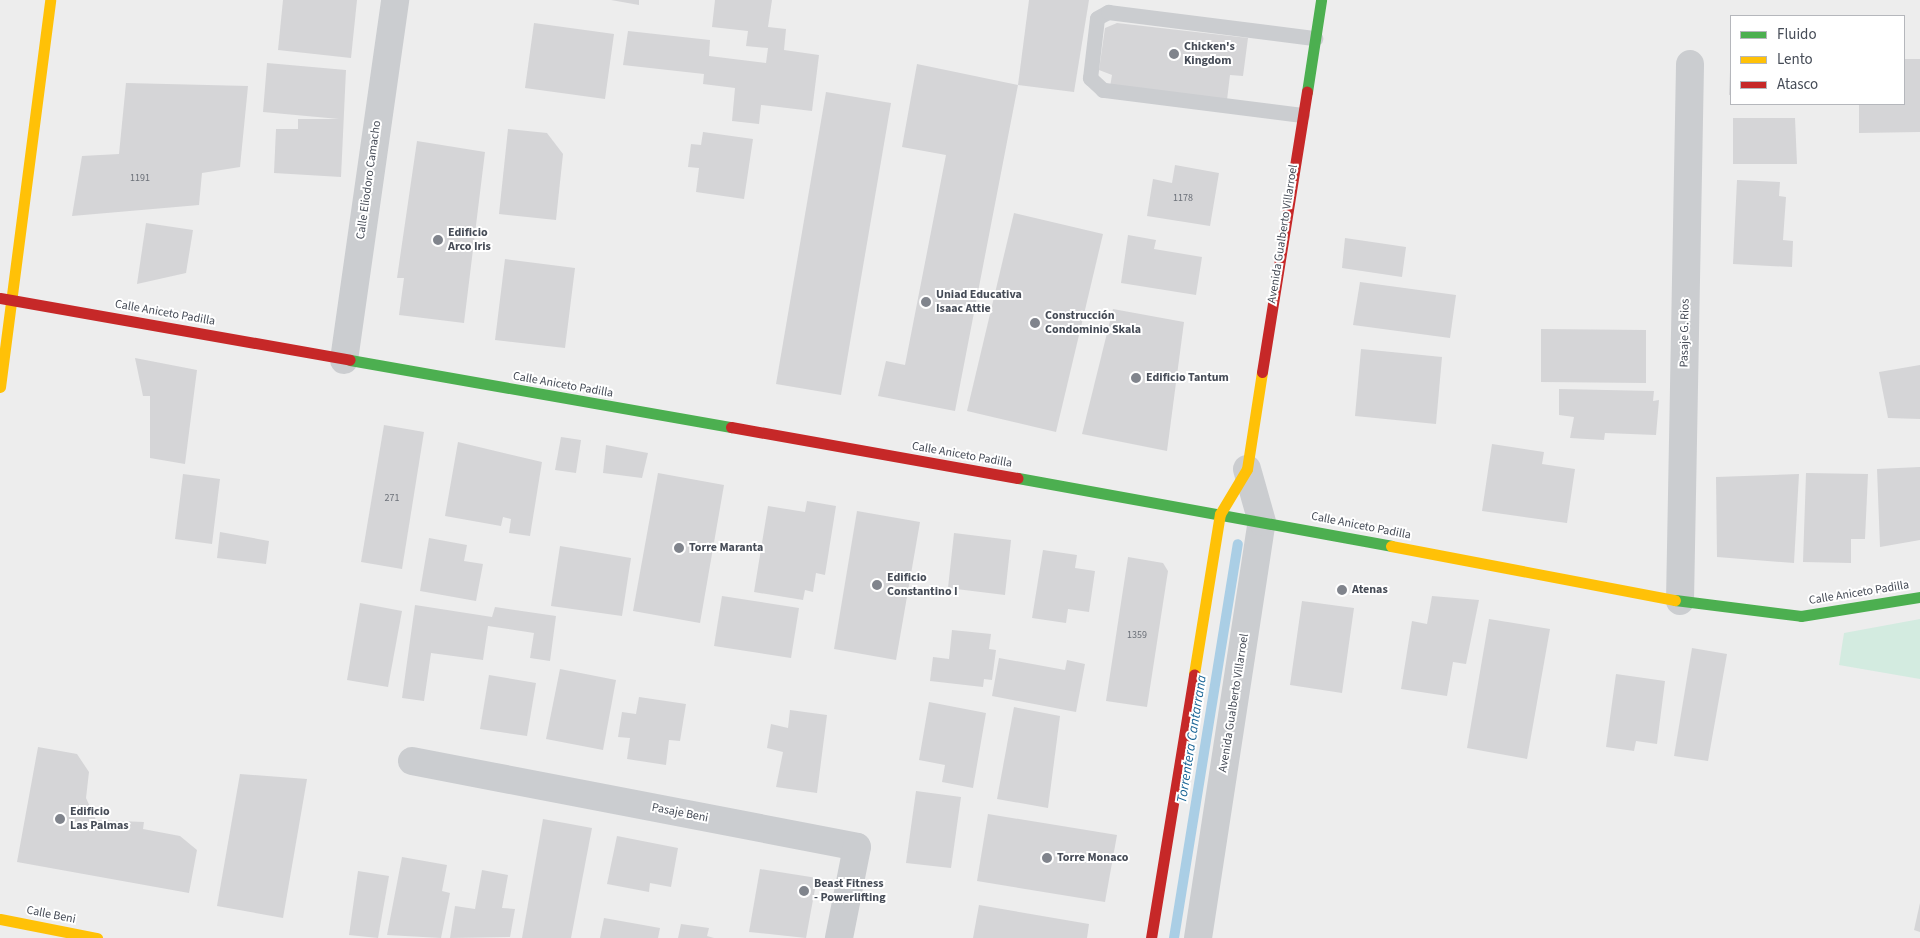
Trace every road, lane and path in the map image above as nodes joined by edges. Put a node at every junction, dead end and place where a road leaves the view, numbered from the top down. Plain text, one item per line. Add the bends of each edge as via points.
1 (50, 0) edge
2 (395, 0) edge
3 (1321, 0) edge
4 (1315, 38) junction
5 (1690, 64) dead end
6 (1302, 116) junction
7 (0, 298) edge
8 (13, 300) junction
9 (344, 360) junction
10 (0, 387) edge
11 (1247, 468) junction
12 (1220, 514) junction
13 (1262, 522) junction
14 (1920, 597) edge
15 (1680, 601) junction
16 (412, 761) dead end
17 (0, 919) edge
18 (97, 938) edge
19 (839, 938) edge
20 (1151, 938) edge
21 (1198, 938) edge

1 - 8 main road
2 - 9 street, Calle Eliodoro Camacho
3 - 4 main road, Avenida Gualberto Villarroel
4 - 6 main road, Avenida Gualberto Villarroel
4 - 6 lane via 1108,12 1097,18 1090,78 1103,90
5 - 15 street, Pasaje G. Rios
6 - 11 main road, Avenida Gualberto Villarroel
7 - 8 main road, Calle Aniceto Padilla
8 - 9 main road, Calle Aniceto Padilla
8 - 10 main road
9 - 12 main road, Calle Aniceto Padilla
11 - 12 main road, Avenida Gualberto Villarroel
11 - 13 street, Avenida Gualberto Villarroel
12 - 13 main road, Calle Aniceto Padilla
12 - 20 main road, Avenida Gualberto Villarroel
13 - 15 main road, Calle Aniceto Padilla
13 - 21 street, Avenida Gualberto Villarroel
14 - 15 main road, Calle Aniceto Padilla via 1801,616
16 - 19 street, Pasaje Beni via 857,847
17 - 18 main road, Calle Beni

